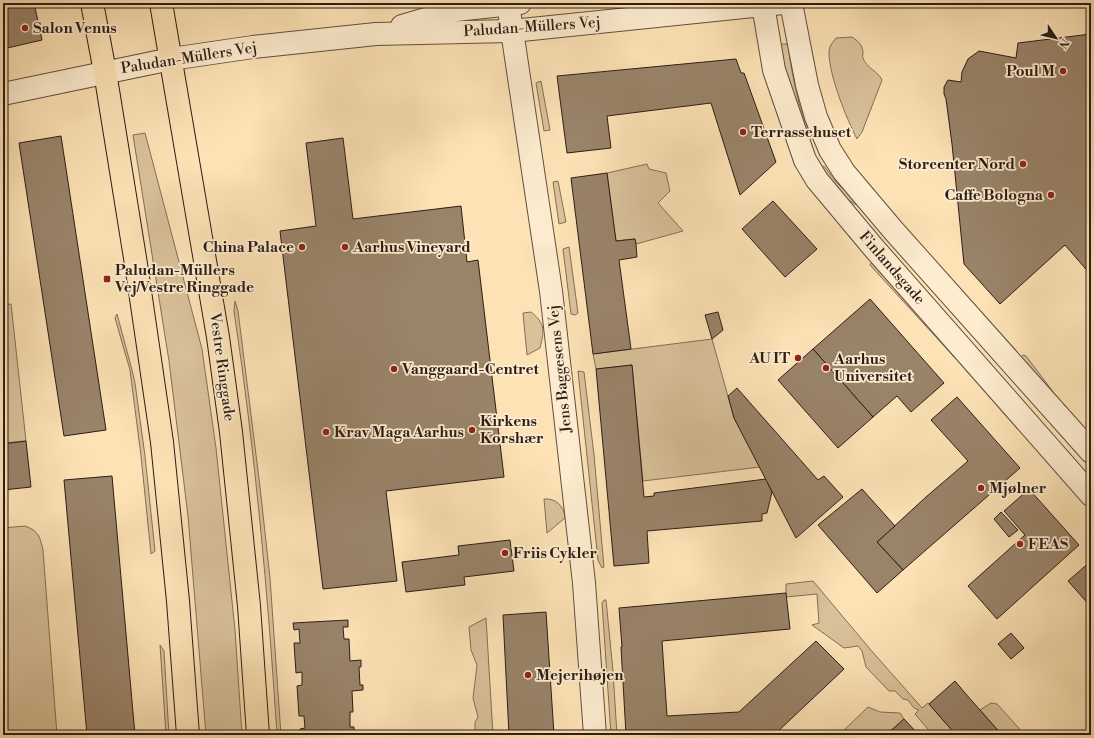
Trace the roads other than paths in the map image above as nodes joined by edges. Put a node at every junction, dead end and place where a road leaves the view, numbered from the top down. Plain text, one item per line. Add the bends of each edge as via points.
1 (92, 3) edge
2 (161, 3) edge
3 (791, 3) edge
4 (514, 4) edge
5 (770, 4) edge
6 (459, 6) edge
7 (512, 31) junction
8 (376, 34) junction
9 (171, 59) junction
10 (105, 72) junction
11 (3, 94) edge
12 (1091, 452) edge
13 (1091, 495) edge
14 (188, 735) edge
15 (258, 735) edge
16 (595, 735) edge

1 - 10 main road
2 - 9 main road, Vestre Ringgade
3 - 12 street, Finlandsgade via 816,117 830,150 844,172
4 - 6 street, Paludan-Müllers Vej
4 - 7 street, Jens Baggesens Vej
5 - 7 street, Paludan-Müllers Vej
5 - 13 street, Finlandsgade via 774,70 805,160 817,180
6 - 8 street, Paludan-Müllers Vej
7 - 8 street, Paludan-Müllers Vej
7 - 16 street, Jens Baggesens Vej via 551,291 584,583
8 - 9 street, Paludan-Müllers Vej
9 - 10 street, Paludan-Müllers Vej
9 - 15 main road, Vestre Ringgade via 218,337 231,432 249,606
10 - 11 street, Paludan-Müllers Vej
10 - 14 main road via 139,278 162,442

